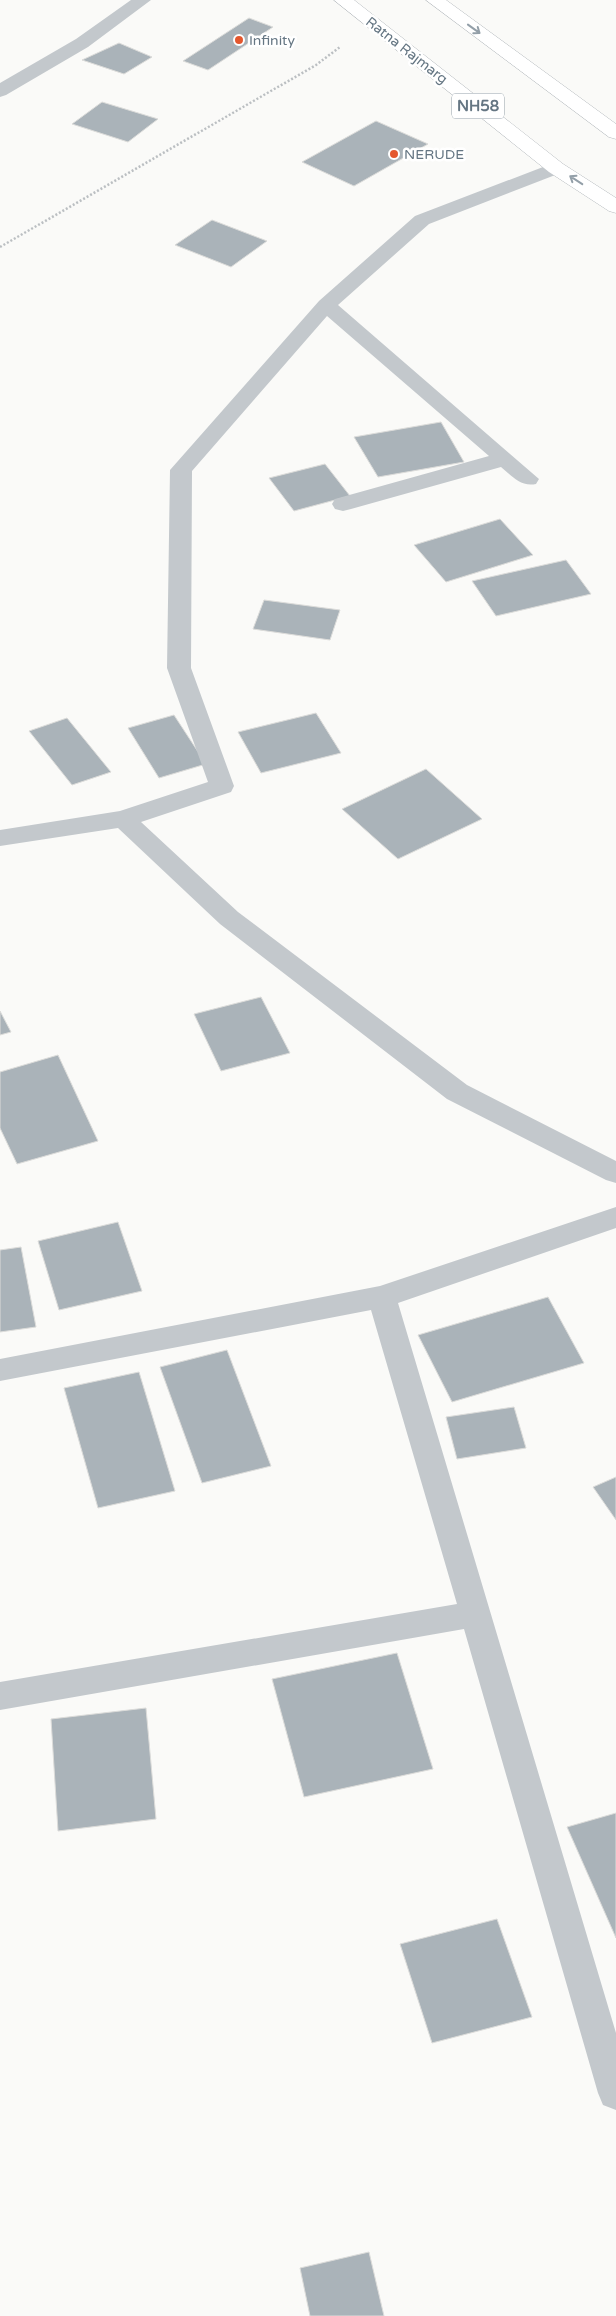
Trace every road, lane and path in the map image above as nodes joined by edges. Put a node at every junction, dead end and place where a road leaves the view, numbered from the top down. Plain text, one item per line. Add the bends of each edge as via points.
1 (142, 0) edge
2 (343, 0) edge
3 (435, 0) edge
4 (373, 23) junction
5 (0, 91) edge
6 (616, 133) edge
7 (556, 168) junction
8 (616, 207) edge
9 (0, 247) edge
10 (326, 305) junction
11 (504, 460) junction
12 (528, 479) dead end
13 (343, 504) dead end
14 (123, 819) junction
15 (0, 838) edge
16 (616, 1173) edge
17 (616, 1217) edge
18 (382, 1297) junction
19 (0, 1370) edge
20 (475, 1614) junction
21 (0, 1696) edge
22 (616, 2093) edge

1 - 5 street via 82,43
2 - 4 highway, Ratna Rajmarg / NH58
3 -> 6 highway
4 - 7 highway, Ratna Rajmarg / NH58
4 - 9 path via 316,64
8 -> 7 highway, Ratna Rajmarg / NH58
7 - 10 street via 422,220
10 - 11 street
10 - 14 street via 181,470 180,668 222,786
11 - 12 street
11 - 13 street
14 - 15 street
14 - 16 street via 229,918 457,1092
17 - 18 street
18 - 19 street
18 - 20 street
20 - 21 street
20 - 22 street

